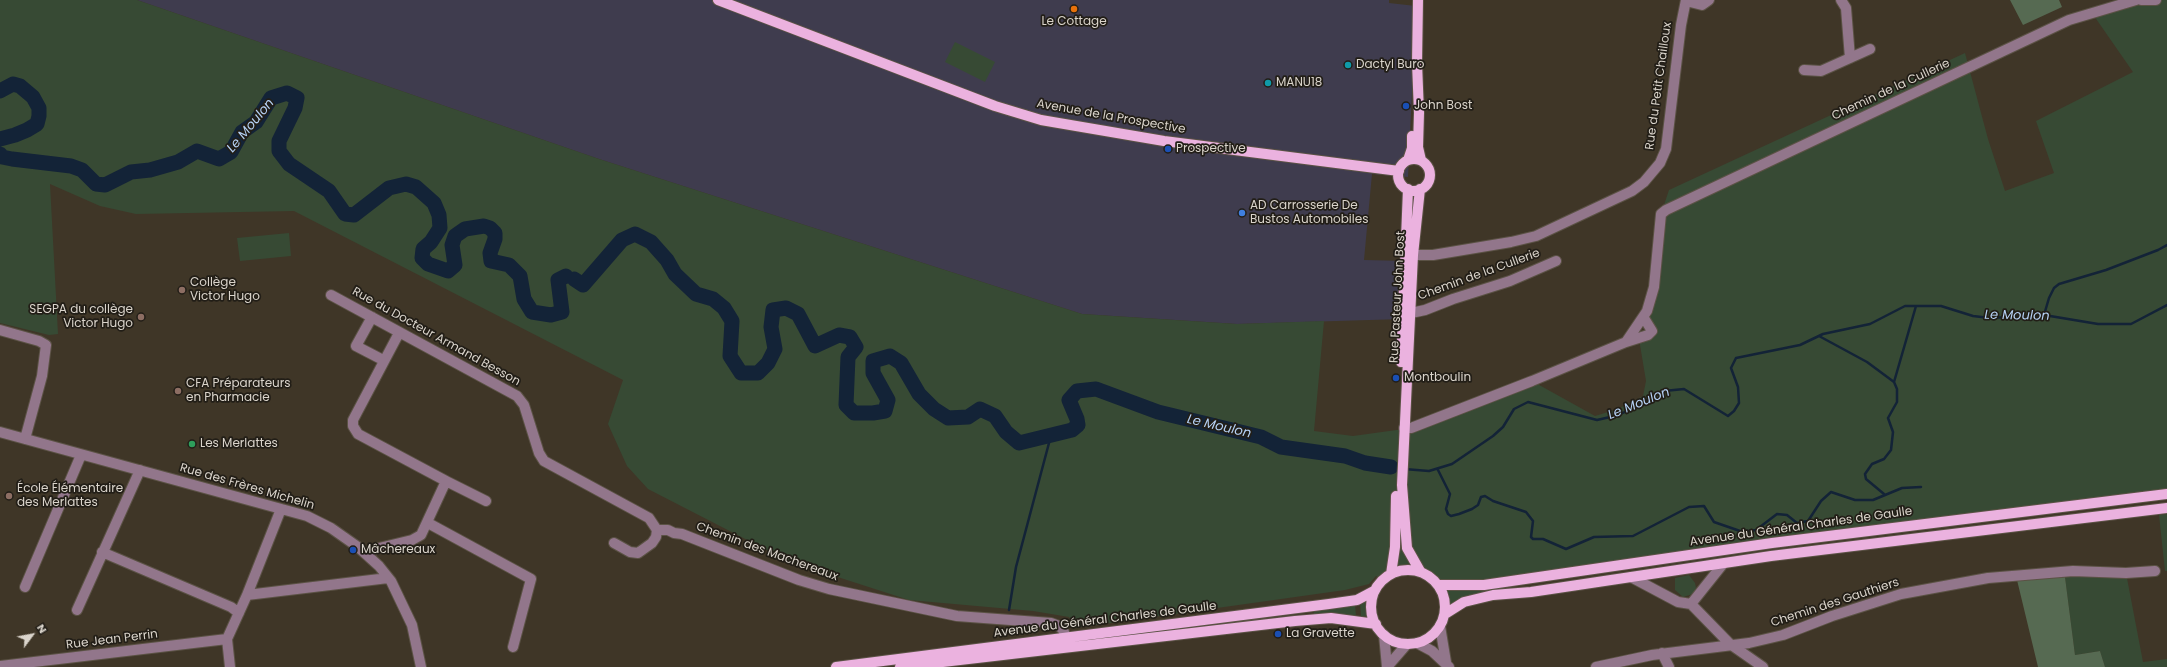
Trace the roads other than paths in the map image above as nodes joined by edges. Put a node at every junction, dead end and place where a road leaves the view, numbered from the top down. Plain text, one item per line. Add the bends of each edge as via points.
1 (718, 0) edge
2 (1418, 0) edge
3 (1709, 0) edge
4 (1841, 0) edge
5 (2136, 0) edge
6 (2141, 0) edge
7 (2156, 0) edge
8 (1686, 1) edge
9 (1870, 49) dead end
10 (1850, 58) junction
11 (1417, 63) junction
12 (1804, 70) dead end
13 (1408, 160) junction
14 (1421, 160) junction
15 (1399, 171) junction
16 (1408, 189) junction
17 (1420, 189) junction
18 (1410, 255) junction
19 (1556, 261) dead end
20 (332, 295) dead end
21 (1411, 313) junction
22 (372, 317) junction
23 (1644, 318) junction
24 (0, 330) edge
25 (399, 333) junction
26 (1626, 342) junction
27 (383, 360) junction
28 (1404, 428) junction
29 (0, 432) edge
30 (25, 439) junction
31 (81, 455) junction
32 (1400, 456) junction
33 (140, 470) junction
34 (446, 481) junction
35 (1399, 485) junction
36 (2167, 494) edge
37 (486, 501) dead end
38 (2167, 508) edge
39 (281, 509) junction
40 (428, 523) junction
41 (657, 530) junction
42 (614, 543) dead end
43 (102, 552) junction
44 (365, 553) junction
45 (1723, 564) junction
46 (1420, 571) junction
47 (2155, 571) dead end
48 (1391, 574) junction
49 (388, 578) junction
50 (1631, 578) junction
51 (1438, 585) junction
52 (25, 587) dead end
53 (1374, 591) junction
54 (247, 596) junction
55 (1691, 604) junction
56 (77, 610) dead end
57 (239, 613) junction
58 (1445, 614) junction
59 (1376, 624) junction
60 (1440, 626) junction
61 (1384, 635) junction
62 (227, 639) junction
63 (1068, 643) junction
64 (1412, 643) junction
65 (1730, 644) junction
66 (513, 647) dead end
67 (1662, 653) junction
68 (1448, 665) edge
69 (0, 666) edge
70 (230, 667) edge
71 (421, 667) edge
72 (836, 667) edge
73 (900, 667) edge
74 (1387, 667) edge
75 (1596, 667) edge
76 (1670, 667) edge
77 (1763, 667) edge

1 - 15 main road, Avenue de la Prospective via 995,106 1041,120 1164,141
2 - 11 main road
3 - 8 street via 1702,5
4 - 10 street via 1846,8
5 - 23 street, Chemin de la Cullerie via 2069,20 1660,214 1654,287
6 - 7 street
8 - 18 street, Rue du Petit Chailloux via 1666,149 1660,163 1644,182 1632,191 1536,236 1476,249 1433,255
9 - 10 street
10 - 12 street via 1821,71
11 - 13 main road via 1412,148
11 - 14 main road via 1418,147
13 - 14 main road
13 - 15 main road via 1402,164
14 - 17 main road via 1428,168 1430,178
15 - 16 main road via 1399,180
16 - 17 main road
16 - 18 main road, Rue Pasteur John Bost
17 - 18 main road, Rue Pasteur John Bost
18 - 21 main road, Rue Pasteur John Bost
18 - 32 main road, Rue Pasteur John Bost
19 - 21 street, Chemin de la Cullerie via 1510,281
20 - 22 street, Rue du Docteur Armand Besson
21 - 28 main road, Rue Pasteur John Bost
22 - 25 street, Rue du Docteur Armand Besson
22 - 27 street via 356,346
23 - 26 street
23 - 26 street via 1652,332 1648,336
24 - 30 street via 46,345 42,376
25 - 27 street
25 - 41 street, Rue du Docteur Armand Besson via 517,396 523,402 539,453 544,461 649,518
26 - 28 street via 1518,386
27 - 34 street via 353,420 355,431
28 - 32 main road, Rue Pasteur John Bost
29 - 30 street, Rue des Frères Michelin
30 - 31 street, Rue des Frères Michelin
31 - 33 street, Rue des Frères Michelin
31 - 52 street
32 - 35 main road, Rue Pasteur John Bost
33 - 39 street, Rue des Frères Michelin
33 - 43 street
34 - 37 street
34 - 40 street
35 - 46 main road, Rue Pasteur John Bost via 1407,548
35 - 48 main road, Rue Pasteur John Bost
36 - 51 main road, Avenue du Général Charles de Gaulle via 1772,543 1484,585
38 - 45 main road, Avenue du Général Charles de Gaulle
39 - 44 street, Rue des Frères Michelin via 306,516 331,528
39 - 54 street
40 - 44 street via 424,532 417,538
40 - 66 street via 530,579
41 - 42 street via 652,544 638,553 630,552
41 - 63 street, Chemin des Machereaux via 682,534 829,589 956,616 1052,623 1059,626
43 - 56 street
43 - 57 street via 231,607
44 - 49 street, Rue des Frères Michelin
45 - 50 main road, Avenue du Général Charles de Gaulle
45 - 55 street
46 - 48 main road via 1400,570
46 - 51 main road via 1430,576
47 - 65 street, Chemin des Gauthiers via 2072,571 1988,578 1901,594 1783,635 1749,643
48 - 53 main road, Avenue du Général Charles de Gaulle via 1383,579
49 - 54 street
49 - 71 street, Rue des Frères Michelin via 407,613 417,642
50 - 55 street via 1678,602
50 - 58 main road, Avenue du Général Charles de Gaulle via 1493,595 1464,602
51 - 58 main road via 1443,594
53 - 59 main road via 1371,608
53 - 63 main road, Avenue du Général Charles de Gaulle via 1357,600
54 - 57 street
55 - 65 street
57 - 62 street
58 - 60 main road
59 - 61 main road
59 - 63 main road, Avenue du Général Charles de Gaulle via 1320,619
60 - 64 main road via 1430,637
60 - 68 street
61 - 64 main road via 1391,640
61 - 74 street
62 - 69 street, Rue Jean Perrin
62 - 70 street
63 - 72 main road, Avenue du Général Charles de Gaulle
63 - 73 main road, Avenue du Général Charles de Gaulle
64 - 68 street via 1432,650
64 - 74 street
65 - 67 street, Chemin des Gauthiers
65 - 77 street
67 - 75 street, Chemin des Gauthiers
67 - 76 street

